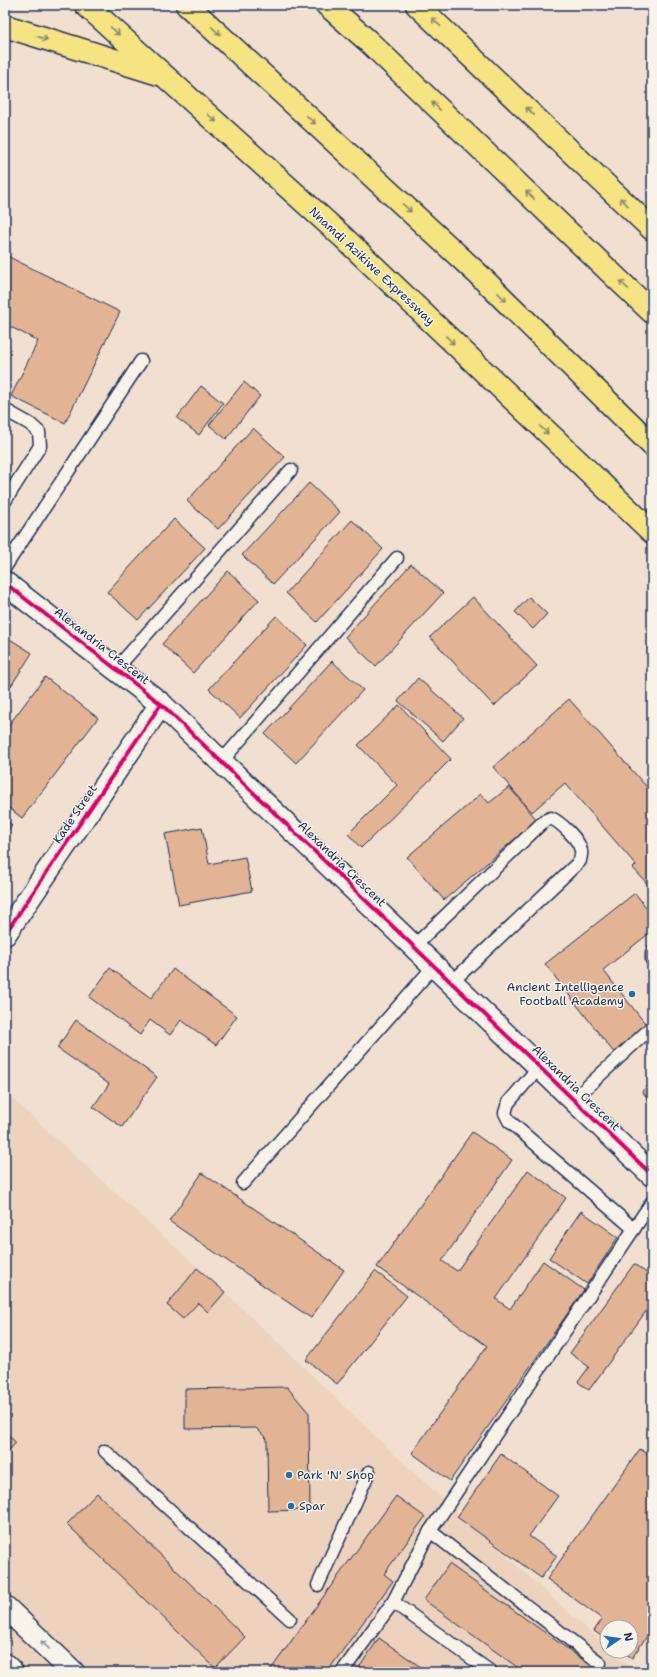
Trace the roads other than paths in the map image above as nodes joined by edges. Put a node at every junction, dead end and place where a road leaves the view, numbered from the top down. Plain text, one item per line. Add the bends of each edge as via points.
1 (86, 5) edge
2 (187, 5) edge
3 (327, 5) edge
4 (417, 5) edge
5 (5, 26) edge
6 (166, 76) junction
7 (652, 229) edge
8 (652, 312) edge
9 (141, 361) dead end
10 (5, 410) edge
11 (652, 445) edge
12 (291, 470) dead end
13 (5, 501) edge
14 (652, 532) edge
15 (397, 558) dead end
16 (5, 567) edge
17 (5, 583) edge
18 (116, 669) junction
19 (161, 704) junction
20 (221, 762) junction
21 (5, 934) edge
22 (414, 946) junction
23 (652, 952) edge
24 (652, 960) edge
25 (434, 966) junction
26 (452, 982) junction
27 (652, 1027) edge
28 (539, 1066) junction
29 (574, 1099) junction
30 (652, 1175) edge
31 (243, 1183) dead end
32 (652, 1202) edge
33 (634, 1229) junction
34 (105, 1450) dead end
35 (369, 1472) dead end
36 (430, 1531) junction
37 (318, 1585) dead end
38 (393, 1602) junction
39 (5, 1607) edge
40 (290, 1618) dead end
41 (600, 1663) dead end
42 (5, 1665) edge
43 (12, 1672) edge
44 (74, 1672) edge
45 (342, 1672) edge
46 (490, 1672) edge

1 -> 6 highway, Nnamdi Azikiwe Expressway
2 -> 11 highway via 478,274
8 -> 3 highway
7 -> 4 highway
5 -> 6 highway
6 -> 14 highway, Nnamdi Azikiwe Expressway via 348,243
9 - 16 lane
10 - 13 lane via 39,432 40,446
12 - 18 lane
15 - 20 lane
17 - 18 street, Alexandria Crescent
18 - 19 street, Alexandria Crescent
19 - 20 street, Alexandria Crescent
19 - 21 street, Kade Street
20 - 22 street, Alexandria Crescent
22 - 25 street, Alexandria Crescent
22 - 26 lane via 544,821 551,818 559,822 579,845 582,852 580,861
23 - 24 lane
25 - 26 street, Alexandria Crescent
25 - 31 lane
26 - 28 street, Alexandria Crescent
27 - 29 lane
28 - 29 street, Alexandria Crescent
28 - 33 lane via 508,1103 505,1112 509,1121
29 - 30 street, Alexandria Crescent
32 - 33 lane
33 - 36 lane
34 - 40 lane
35 - 37 lane
36 - 38 lane
36 - 41 lane
38 - 45 lane
38 - 46 lane
44 -> 39 street
42 - 43 street

